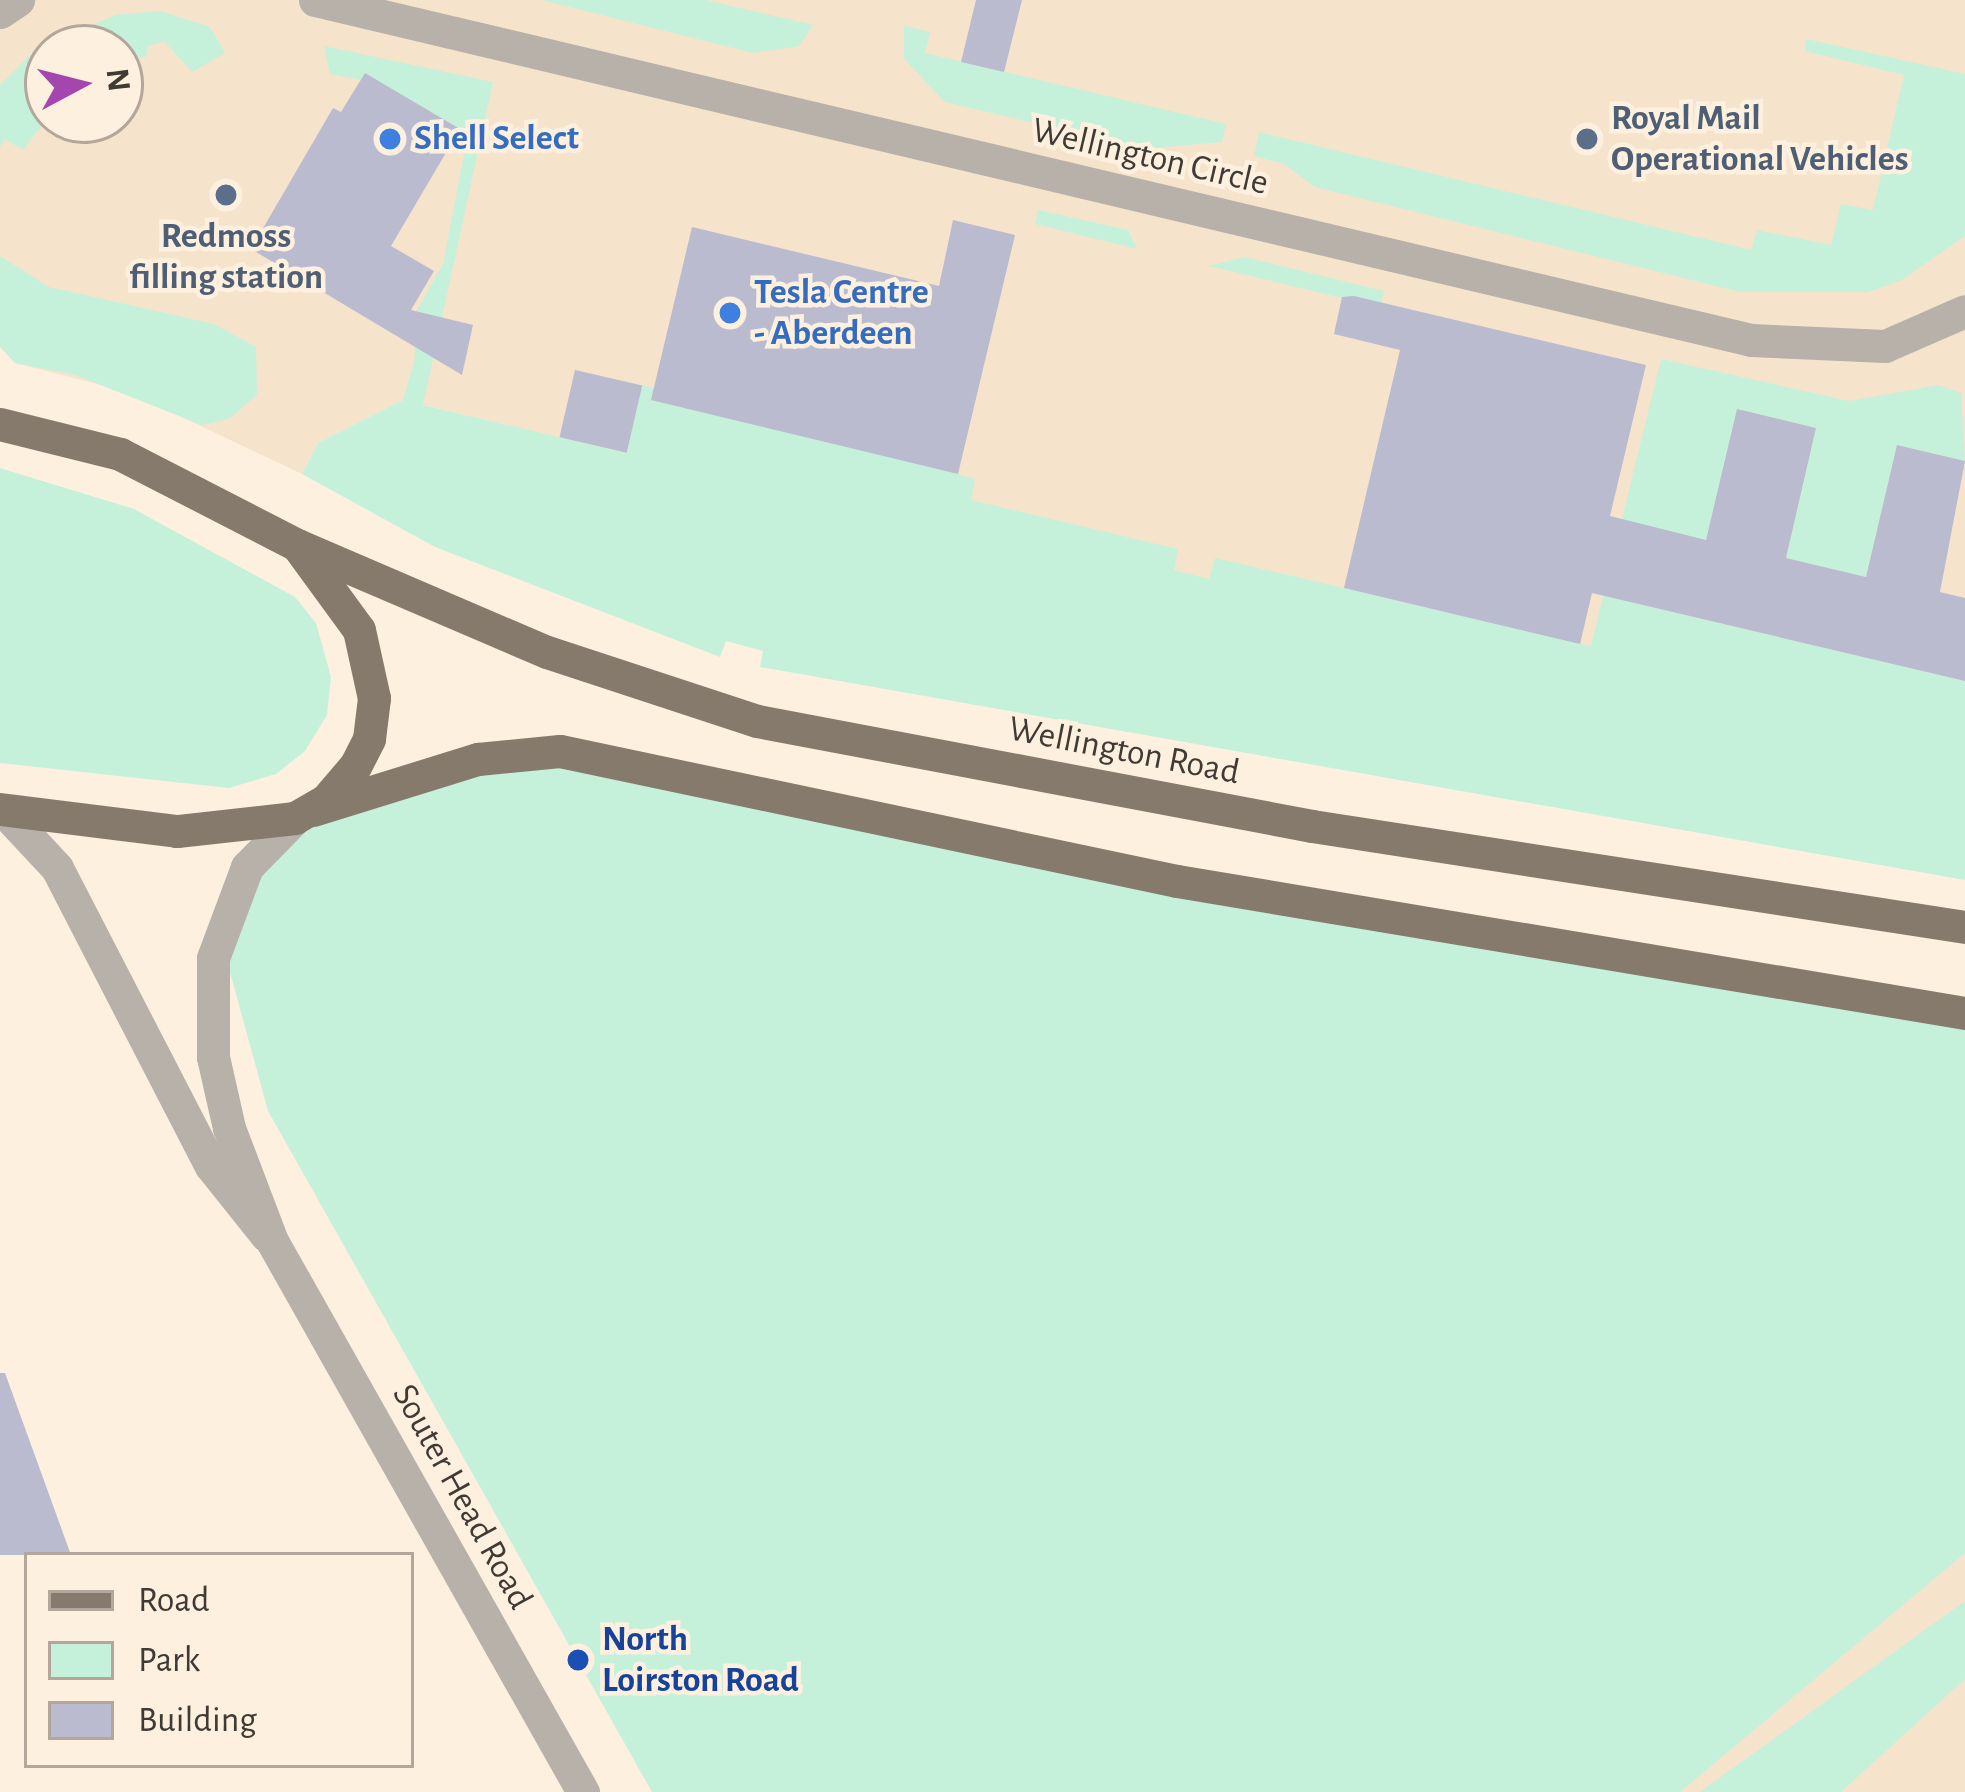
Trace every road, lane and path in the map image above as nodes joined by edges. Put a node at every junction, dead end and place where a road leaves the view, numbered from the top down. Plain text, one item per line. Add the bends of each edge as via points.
1 (18, 0) edge
2 (315, 0) edge
3 (0, 12) edge
4 (1965, 311) edge
5 (0, 423) edge
6 (297, 545) junction
7 (1, 809) edge
8 (304, 814) junction
9 (1965, 927) edge
10 (1965, 1013) edge
11 (272, 1240) junction
12 (583, 1792) edge

1 - 3 street
2 - 4 street, Wellington Circle via 1751,340 1885,346
5 - 6 main road, Wellington Road via 121,454
6 - 8 main road via 347,607 373,675 364,751
6 - 9 main road, Wellington Road via 562,658 757,721 1312,826
7 - 8 main road via 178,831
7 - 11 street, Souter Head Road via 58,868 211,1166
8 - 10 main road via 478,759 560,752 1177,880
8 - 11 street, Souter Head Road via 261,849 237,887 212,987 221,1102
11 - 12 street, Souter Head Road

